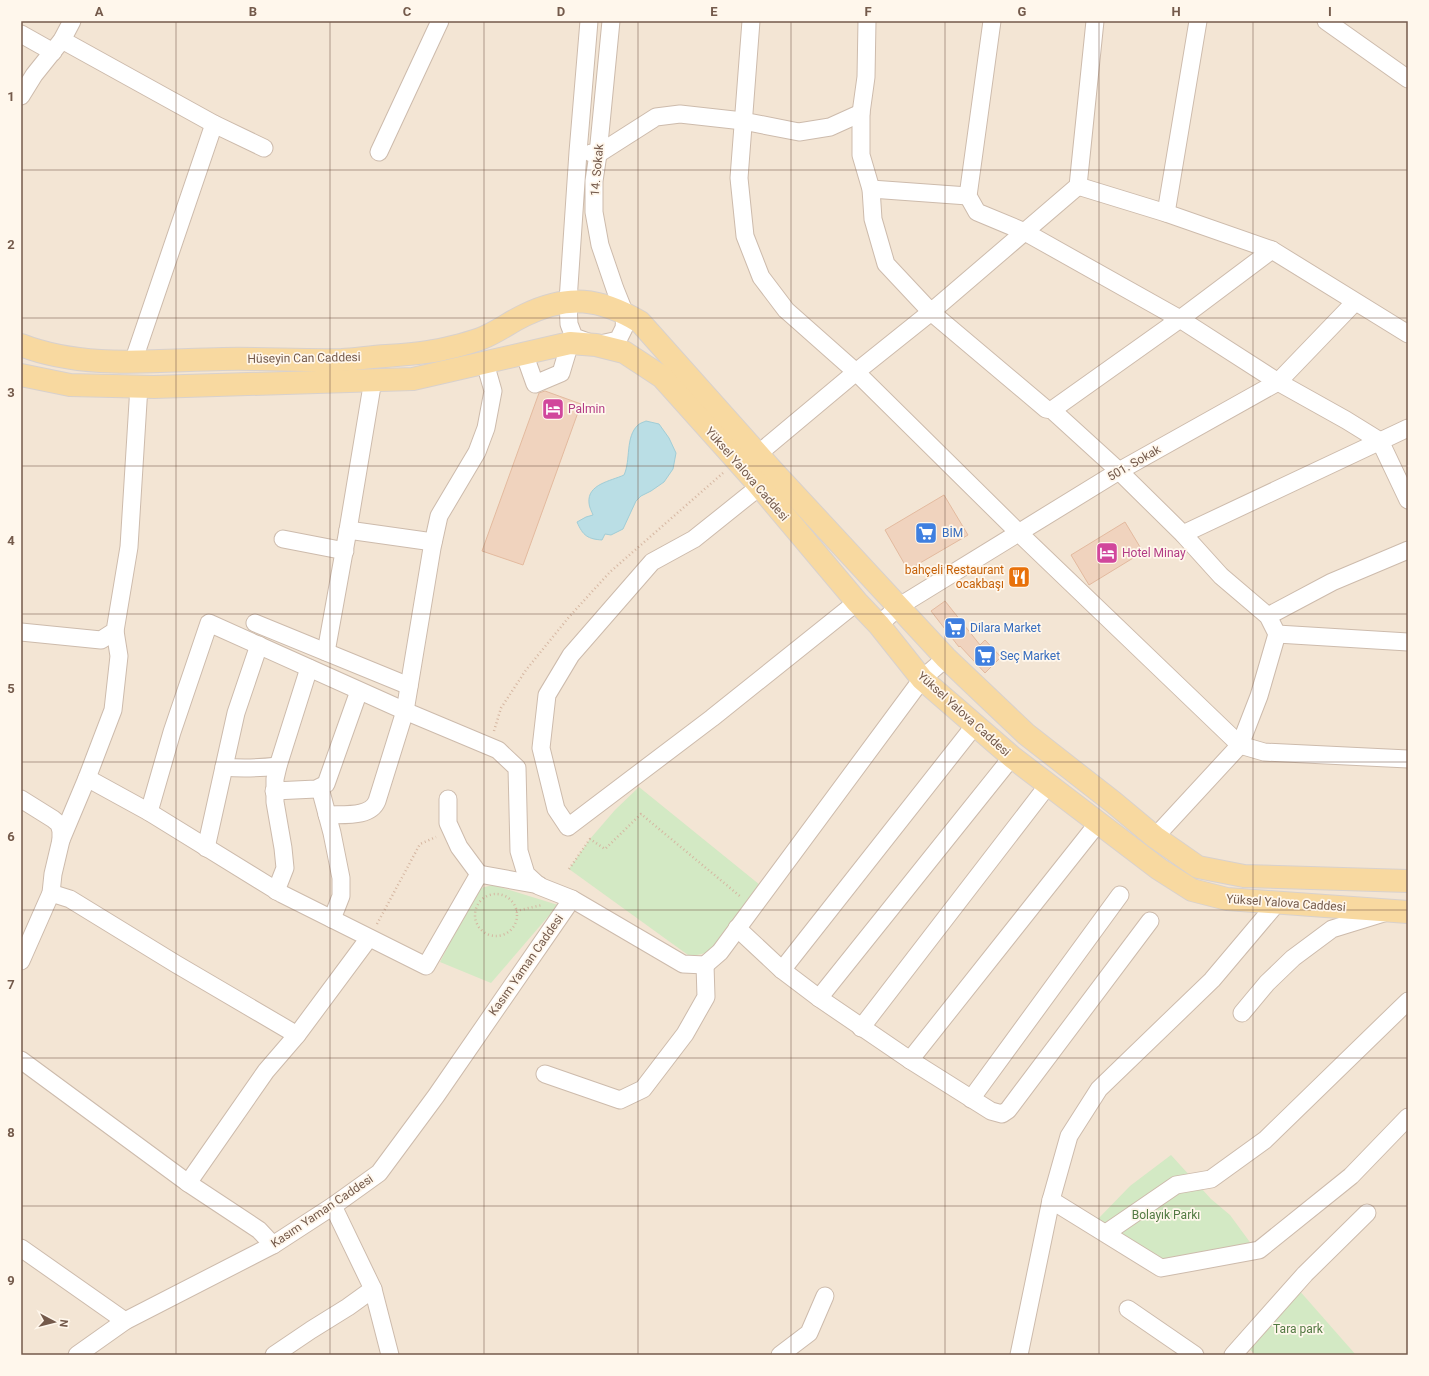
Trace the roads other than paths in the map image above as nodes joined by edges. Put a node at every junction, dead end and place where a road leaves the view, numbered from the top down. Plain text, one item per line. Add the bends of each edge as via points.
1 (72, 21) edge
2 (440, 21) edge
3 (589, 21) edge
4 (611, 21) edge
5 (751, 21) edge
6 (867, 21) edge
7 (992, 21) edge
8 (1095, 21) edge
9 (1198, 21) edge
10 (1326, 21) edge
11 (21, 34) edge
12 (58, 46) junction
13 (1408, 79) edge
14 (21, 96) edge
15 (861, 114) junction
16 (743, 121) junction
17 (214, 124) junction
18 (264, 148) dead end
19 (379, 152) dead end
20 (578, 152) junction
21 (598, 154) junction
22 (1078, 186) junction
23 (871, 189) junction
24 (968, 196) junction
25 (1166, 213) junction
26 (1025, 232) junction
27 (1272, 250) junction
28 (570, 263) junction
29 (573, 301) junction
30 (1355, 302) junction
31 (931, 312) junction
32 (527, 314) junction
33 (625, 314) junction
34 (1180, 319) junction
35 (1408, 334) edge
36 (570, 343) junction
37 (21, 345) edge
38 (596, 345) junction
39 (524, 353) junction
40 (133, 362) junction
41 (486, 363) junction
42 (856, 372) junction
43 (21, 374) edge
44 (373, 380) junction
45 (1278, 382) junction
46 (139, 386) junction
47 (1052, 410) junction
48 (1408, 428) edge
49 (1380, 441) junction
50 (758, 454) junction
51 (1119, 471) junction
52 (759, 487) junction
53 (1408, 500) edge
54 (348, 530) junction
55 (1019, 532) junction
56 (1183, 534) junction
57 (283, 539) dead end
58 (433, 542) junction
59 (1408, 550) edge
60 (345, 551) junction
61 (857, 602) junction
62 (898, 607) junction
63 (1268, 616) junction
64 (255, 623) dead end
65 (879, 625) junction
66 (115, 631) junction
67 (21, 632) edge
68 (1277, 634) junction
69 (1408, 642) edge
70 (259, 645) junction
71 (326, 652) junction
72 (946, 658) junction
73 (309, 668) junction
74 (922, 679) junction
75 (410, 686) junction
76 (359, 691) junction
77 (405, 711) junction
78 (975, 725) junction
79 (1240, 745) junction
80 (1012, 757) junction
81 (1408, 759) edge
82 (278, 766) junction
83 (224, 767) junction
84 (87, 778) junction
85 (1048, 785) junction
86 (320, 788) junction
87 (274, 791) junction
88 (21, 799) edge
89 (448, 799) dead end
90 (149, 812) junction
91 (327, 814) junction
92 (1098, 823) junction
93 (1155, 837) junction
94 (61, 840) junction
95 (206, 848) junction
96 (480, 874) junction
97 (1408, 881) edge
98 (539, 886) junction
99 (276, 891) junction
100 (51, 893) junction
101 (1120, 895) dead end
102 (572, 899) junction
103 (1277, 903) junction
104 (1401, 911) edge
105 (332, 919) junction
106 (1150, 921) dead end
107 (737, 928) junction
108 (370, 938) junction
109 (21, 961) edge
110 (705, 965) junction
111 (782, 970) junction
112 (819, 998) junction
113 (1408, 1001) edge
114 (1242, 1013) dead end
115 (861, 1028) junction
116 (297, 1034) junction
117 (21, 1060) edge
118 (910, 1060) junction
119 (545, 1074) dead end
120 (971, 1099) junction
121 (1408, 1117) edge
122 (188, 1183) junction
123 (1051, 1200) junction
124 (333, 1206) junction
125 (1367, 1213) dead end
126 (1106, 1233) junction
127 (273, 1245) junction
128 (21, 1248) edge
129 (373, 1289) junction
130 (825, 1296) dead end
131 (1128, 1309) dead end
132 (126, 1321) junction
133 (277, 1354) edge
134 (77, 1355) edge
135 (390, 1355) edge
136 (780, 1355) edge
137 (1019, 1355) edge
138 (1195, 1355) edge
139 (1233, 1355) edge

1 - 12 street
2 - 19 street
3 - 20 street, 14. Sokak
4 - 21 street, 14. Sokak
5 - 16 street
6 - 15 street via 866,77
7 - 24 street
8 - 22 street
9 - 25 street
10 - 13 street
11 - 12 street
12 - 14 street via 34,75
12 - 17 street
15 - 16 street via 830,127 799,132
15 - 23 street via 862,155
16 - 21 street via 680,114 656,117
16 - 42 street via 739,178 745,236 761,277 786,310
17 - 18 street
17 - 40 street
20 - 21 street
20 - 28 street, 14. Sokak
21 - 33 street, 14. Sokak via 594,181 594,212 600,245
22 - 25 street
22 - 26 street
23 - 24 street
23 - 31 street via 873,219 886,264
24 - 26 street via 977,212
25 - 27 street
26 - 31 street
26 - 34 street
27 - 30 street
27 - 34 street
28 - 29 street, 14. Sokak
28 - 32 street via 556,292
29 - 32 main road, Hüseyin Can Caddesi
29 - 33 main road, Yüksel Yalova Caddesi via 602,305
29 - 38 street via 569,324 574,337
30 - 35 street
30 - 45 street, 501. Sokak
31 - 42 street
31 - 47 street via 1046,409
32 - 40 main road, Hüseyin Can Caddesi via 481,339 428,352 342,360 224,359
33 - 38 street via 624,328 618,340
33 - 50 main road, Yüksel Yalova Caddesi via 640,322
34 - 45 street
34 - 47 street
36 - 38 main road, Yüksel Yalova Caddesi
36 - 39 main road, Hüseyin Can Caddesi
36 - 39 street via 561,373 535,384
37 - 40 main road, Hüseyin Can Caddesi via 71,358
38 - 52 main road, Yüksel Yalova Caddesi via 624,352 662,377
39 - 41 main road, Hüseyin Can Caddesi
41 - 44 main road, Hüseyin Can Caddesi via 413,379
41 - 58 street via 493,391 486,428 477,452 439,516
42 - 50 street
42 - 55 street
43 - 46 main road, Hüseyin Can Caddesi via 70,385
44 - 46 main road, Hüseyin Can Caddesi
44 - 54 street
45 - 49 street
45 - 51 street, 501. Sokak
46 - 66 street via 129,547
47 - 51 street
48 - 49 street
49 - 53 street
49 - 56 street
50 - 62 main road, Yüksel Yalova Caddesi
51 - 55 street, 501. Sokak
51 - 56 street
52 - 61 main road, Yüksel Yalova Caddesi
52 - 61 street via 694,539 652,562 571,655 547,695 541,748 556,809 568,827 712,718
54 - 58 street
54 - 60 street
55 - 62 street, 501. Sokak
55 - 79 street
56 - 63 street via 1222,576
57 - 60 street
58 - 75 street
59 - 63 street via 1332,582
60 - 71 street
61 - 65 main road, Yüksel Yalova Caddesi
62 - 65 street, 501. Sokak
62 - 72 main road, Yüksel Yalova Caddesi
63 - 68 street
64 - 71 street
65 - 74 main road, Yüksel Yalova Caddesi
66 - 67 street via 100,640
66 - 84 street via 118,656 112,710
68 - 69 street
68 - 79 street
70 - 73 street
70 - 83 street via 236,713
70 - 90 street via 209,623 172,732
71 - 75 street
72 - 74 street
72 - 93 main road, Yüksel Yalova Caddesi via 1026,734
73 - 76 street
73 - 82 street
74 - 78 main road, Yüksel Yalova Caddesi
74 - 107 street
75 - 77 street
76 - 77 street
76 - 86 street via 328,781
77 - 91 street via 375,806 364,813
77 - 98 street via 498,750 517,768 520,852 526,874
78 - 80 main road, Yüksel Yalova Caddesi
78 - 111 street
79 - 81 street via 1264,752
79 - 93 street
80 - 85 main road, Yüksel Yalova Caddesi
80 - 112 street
82 - 83 street
82 - 87 street
83 - 95 street
84 - 90 street
84 - 94 street
85 - 92 main road, Yüksel Yalova Caddesi
85 - 115 street
86 - 87 street
86 - 91 street
87 - 99 street via 285,868
88 - 94 street via 59,824
89 - 96 street via 448,823 459,847
90 - 95 street
91 - 105 street via 341,878 341,896
92 - 103 main road, Yüksel Yalova Caddesi via 1159,870 1192,890 1227,899
92 - 118 street
93 - 97 main road, Yüksel Yalova Caddesi via 1198,867 1244,876
94 - 100 street
95 - 99 street
96 - 98 street
96 - 108 street via 426,966
98 - 102 street
99 - 105 street
100 - 109 street
100 - 116 street via 70,899
101 - 120 street
102 - 110 street via 683,964
102 - 124 street, Kasım Yaman Caddesi via 440,1090 379,1173
103 - 104 main road, Yüksel Yalova Caddesi
103 - 123 street via 1212,980 1099,1089 1069,1136
104 - 114 street via 1332,929 1293,958
105 - 108 street
106 - 120 street via 1008,1110 1002,1114 991,1111
107 - 110 street via 720,952
107 - 111 street
108 - 116 street
110 - 119 street via 706,997 685,1034 642,1089 620,1100
111 - 112 street
112 - 115 street
113 - 126 street via 1265,1140 1211,1179 1176,1185
115 - 118 street
116 - 122 street via 266,1071
117 - 122 street
118 - 120 street
121 - 126 street via 1351,1176 1259,1250 1161,1268
122 - 127 street via 259,1230
123 - 126 street
123 - 137 street
124 - 127 street, Kasım Yaman Caddesi
124 - 129 street
125 - 139 street via 1305,1274
127 - 132 street, Kasım Yaman Caddesi
128 - 132 street
129 - 133 street
129 - 135 street
130 - 136 street via 810,1333
131 - 138 street
132 - 134 street, Kasım Yaman Caddesi

